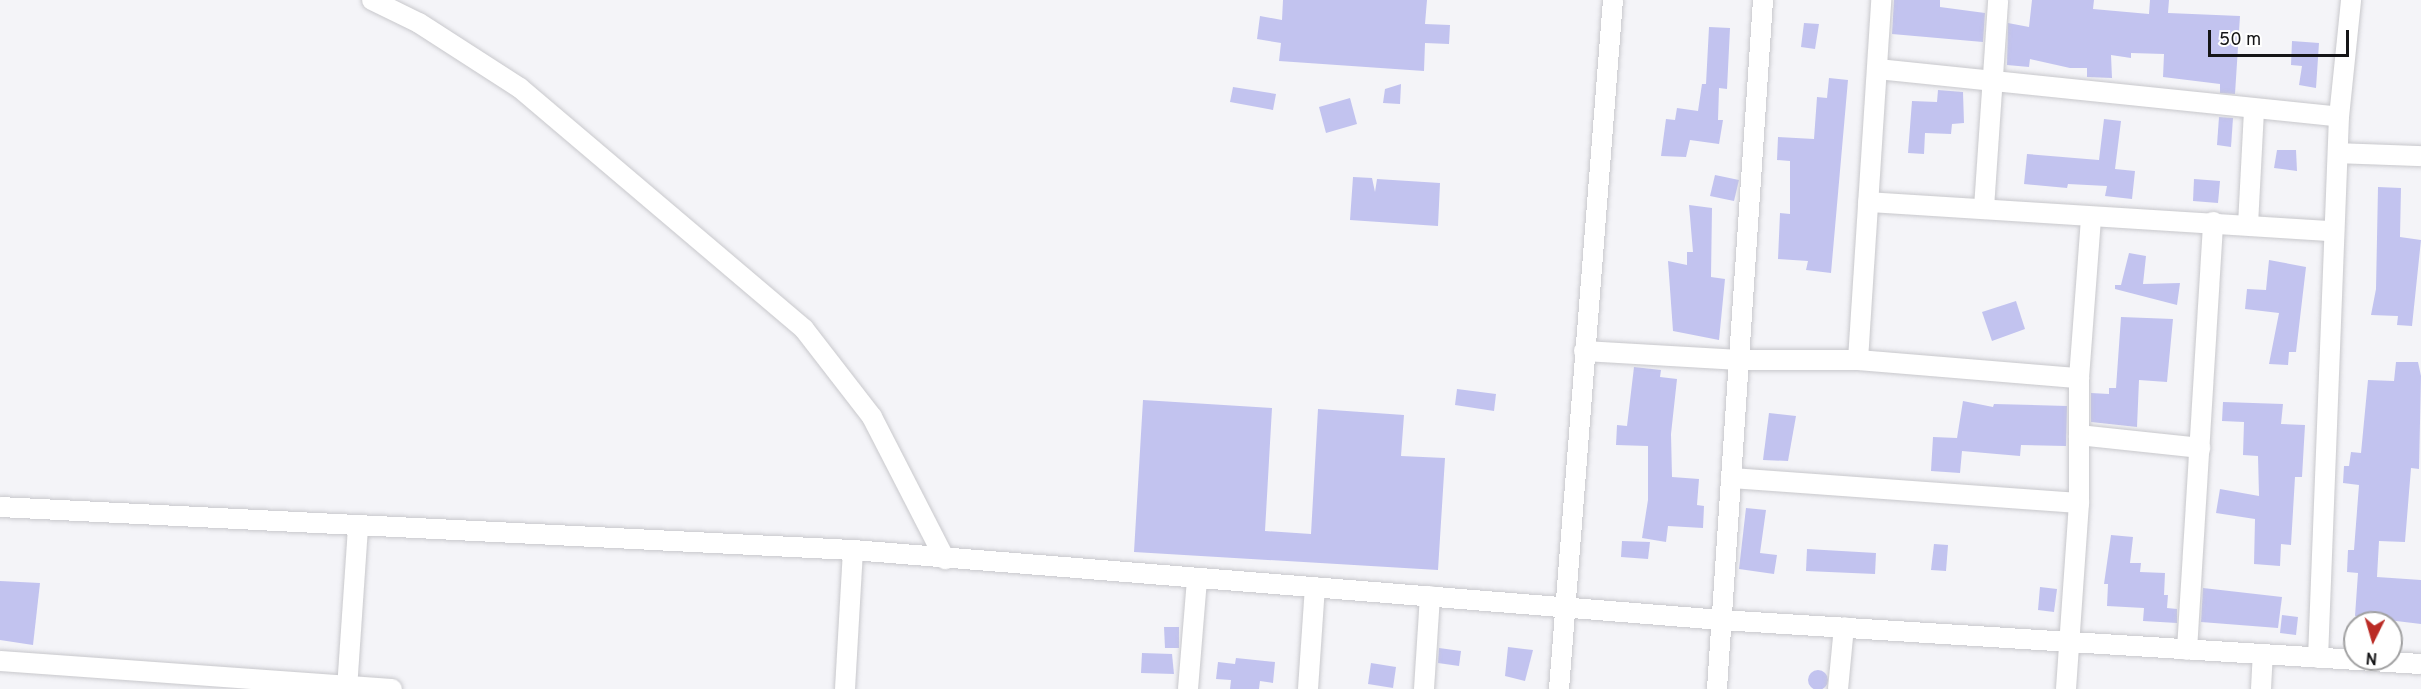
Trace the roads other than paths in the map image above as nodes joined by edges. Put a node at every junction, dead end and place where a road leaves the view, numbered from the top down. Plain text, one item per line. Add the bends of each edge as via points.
1 (372, 0) edge
2 (1613, 0) edge
3 (1763, 0) edge
4 (1881, 0) edge
5 (1998, 0) edge
6 (2351, 0) edge
7 (1878, 69) junction
8 (1993, 82) junction
9 (2254, 110) junction
10 (2339, 117) junction
11 (2338, 153) junction
12 (2421, 156) edge
13 (1868, 202) junction
14 (1984, 208) junction
15 (2091, 218) junction
16 (2213, 222) junction
17 (2248, 225) junction
18 (2334, 231) junction
19 (1584, 351) junction
20 (1740, 360) junction
21 (1858, 360) junction
22 (2079, 378) junction
23 (2079, 435) junction
24 (2200, 448) junction
25 (1731, 477) junction
26 (2079, 503) junction
27 (0, 507) edge
28 (358, 527) junction
29 (853, 550) junction
30 (945, 559) junction
31 (1197, 579) junction
32 (1315, 587) junction
33 (1430, 596) junction
34 (1565, 607) junction
35 (1721, 620) junction
36 (1844, 627) junction
37 (2068, 639) junction
38 (2187, 650) junction
39 (2263, 655) junction
40 (2318, 658) junction
41 (0, 661) edge
42 (2421, 664) edge
43 (347, 688) edge
44 (392, 689) edge
45 (845, 689) edge
46 (1188, 689) edge
47 (1308, 689) edge
48 (1424, 689) edge
49 (1559, 689) edge
50 (1717, 689) edge
51 (1838, 689) edge
52 (2066, 689) edge
53 (2261, 689) edge

1 - 30 street via 419,23 520,88 804,329 872,417
2 - 19 street
3 - 20 street
4 - 7 street
5 - 8 street
6 - 10 street
7 - 8 street
7 - 13 street
8 - 9 street
8 - 14 street
9 - 10 street
9 - 17 street
10 - 11 street
11 - 12 street
11 - 18 street
13 - 14 street
13 - 21 street
14 - 15 street
15 - 16 street
15 - 22 street
16 - 17 street
16 - 24 street
17 - 18 street
18 - 40 street
19 - 20 street
19 - 34 street
20 - 21 street
20 - 25 street
21 - 22 street
22 - 23 street
23 - 24 street
23 - 26 street
24 - 38 street
25 - 26 street
25 - 35 street
26 - 37 street
27 - 28 street
28 - 29 street
28 - 43 street
29 - 30 street
29 - 45 street
30 - 31 street
31 - 32 street
31 - 46 street
32 - 33 street
32 - 47 street
33 - 34 street
33 - 48 street
34 - 35 street
34 - 49 street
35 - 36 street
35 - 50 street
36 - 37 street
36 - 51 street
37 - 38 street
37 - 52 street
38 - 39 street
39 - 40 street
39 - 53 street
40 - 42 street
41 - 43 street
43 - 44 street

